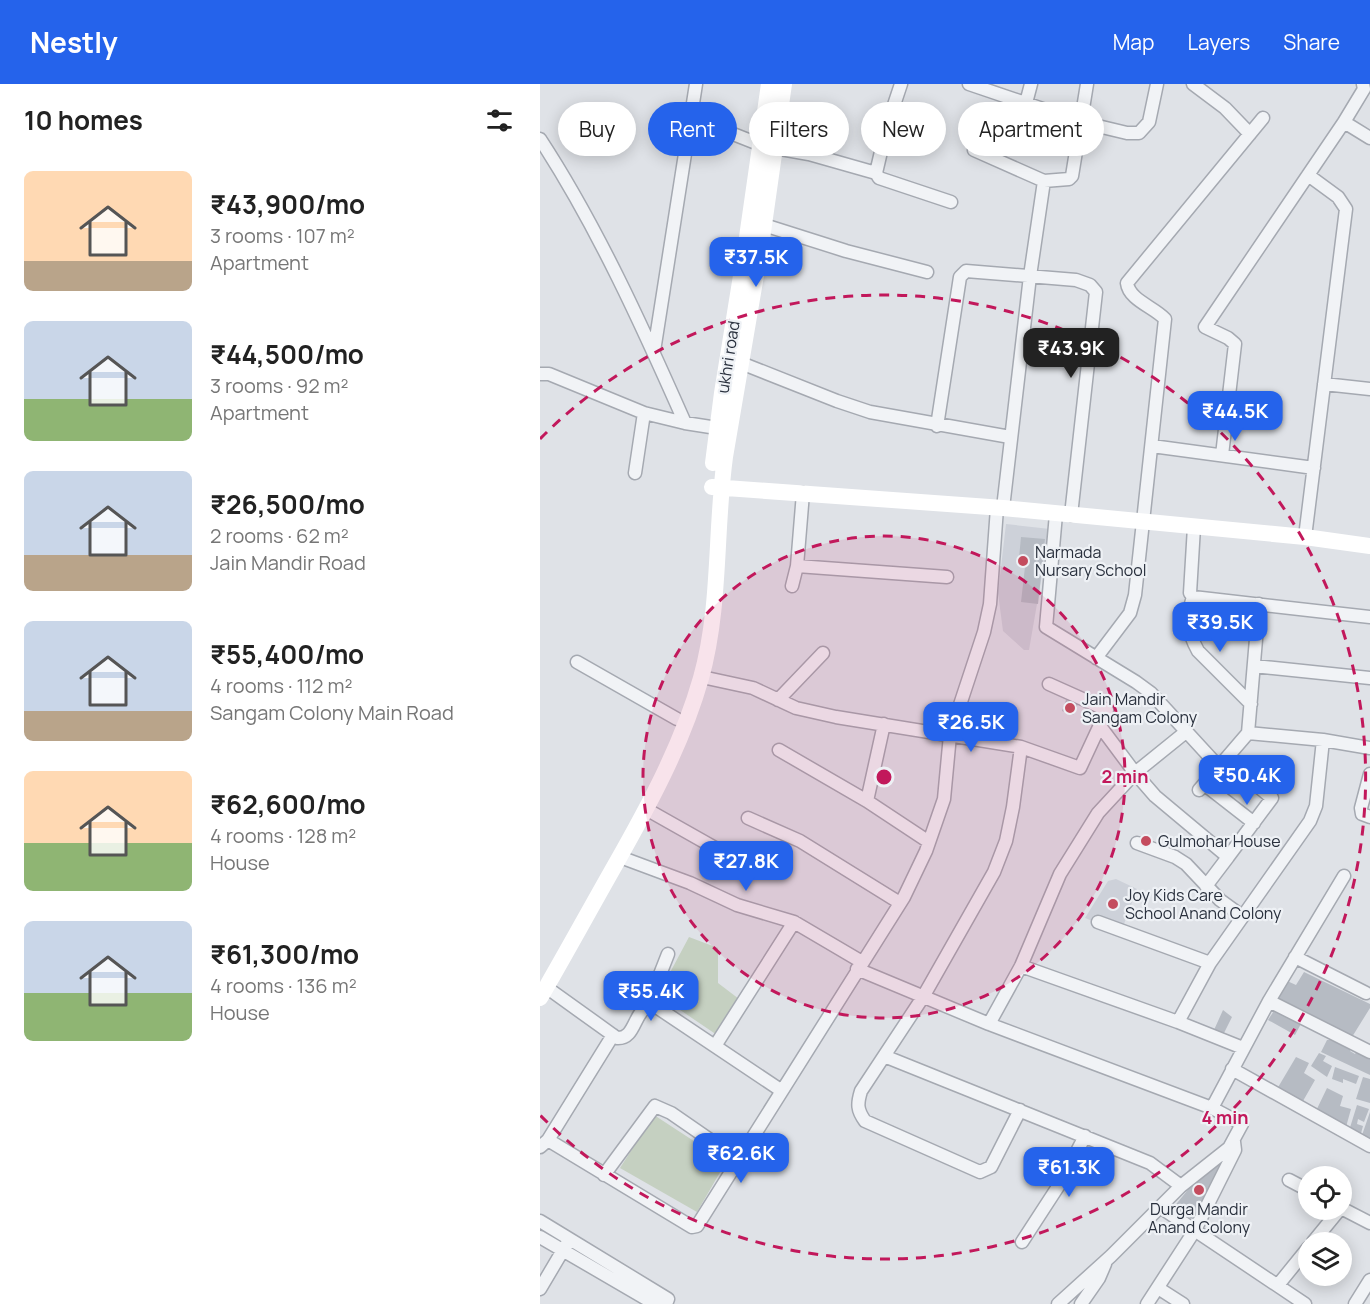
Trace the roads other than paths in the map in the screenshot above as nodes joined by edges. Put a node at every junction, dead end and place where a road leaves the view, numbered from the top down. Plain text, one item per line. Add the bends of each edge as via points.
1 (696, 84) edge
2 (769, 84) edge
3 (784, 84) edge
4 (901, 84) edge
5 (972, 84) edge
6 (1032, 84) edge
7 (1087, 84) edge
8 (1157, 84) edge
9 (1193, 84) edge
10 (1364, 84) edge
11 (693, 102) edge
12 (769, 102) edge
13 (779, 102) edge
14 (1023, 102) edge
15 (1026, 102) edge
16 (1084, 102) edge
17 (1263, 118) dead end
18 (1344, 122) junction
19 (1104, 128) edge
20 (1250, 134) junction
21 (540, 138) edge
22 (1370, 138) edge
23 (684, 156) edge
24 (766, 156) edge
25 (767, 156) edge
26 (816, 156) edge
27 (988, 156) edge
28 (1075, 156) edge
29 (876, 173) junction
30 (1308, 175) junction
31 (1044, 181) junction
32 (951, 202) dead end
33 (764, 225) junction
34 (927, 272) dead end
35 (1030, 276) junction
36 (654, 351) junction
37 (741, 363) junction
38 (540, 374) edge
39 (1324, 384) junction
40 (1370, 389) edge
41 (644, 413) junction
42 (685, 423) junction
43 (937, 426) junction
44 (717, 428) junction
45 (1010, 437) junction
46 (1152, 446) junction
47 (1222, 455) junction
48 (1314, 468) junction
49 (635, 473) dead end
50 (716, 488) junction
51 (803, 493) junction
52 (1000, 508) junction
53 (1063, 514) junction
54 (1144, 522) junction
55 (1194, 527) junction
56 (1305, 537) junction
57 (1370, 546) edge
58 (797, 566) junction
59 (947, 577) dead end
60 (792, 586) dead end
61 (1193, 597) junction
62 (1259, 604) junction
63 (1370, 617) edge
64 (823, 653) dead end
65 (1096, 658) junction
66 (577, 662) dead end
67 (1254, 666) junction
68 (702, 677) junction
69 (1370, 678) edge
70 (1049, 684) dead end
71 (778, 700) junction
72 (1251, 704) junction
73 (677, 719) junction
74 (884, 724) junction
75 (1100, 726) junction
76 (1187, 731) junction
77 (1248, 734) junction
78 (950, 735) junction
79 (1323, 740) junction
80 (1021, 747) junction
81 (1370, 748) edge
82 (779, 750) dead end
83 (1222, 763) junction
84 (1135, 773) junction
85 (1370, 774) edge
86 (867, 801) junction
87 (646, 809) junction
88 (1370, 817) edge
89 (748, 818) dead end
90 (1254, 823) junction
91 (929, 842) junction
92 (1137, 843) dead end
93 (620, 857) junction
94 (1228, 857) junction
95 (754, 870) dead end
96 (1344, 876) dead end
97 (1206, 886) junction
98 (900, 903) junction
99 (1242, 916) junction
100 (794, 921) junction
101 (1098, 922) dead end
102 (668, 954) dead end
103 (1295, 957) junction
104 (1210, 963) junction
105 (860, 965) junction
106 (1021, 966) junction
107 (541, 991) edge
108 (1366, 993) dead end
109 (923, 997) junction
110 (1269, 1001) junction
111 (648, 1005) junction
112 (1178, 1022) junction
113 (988, 1024) junction
114 (613, 1035) junction
115 (715, 1046) junction
116 (1243, 1048) junction
117 (1370, 1052) edge
118 (884, 1056) junction
119 (1232, 1070) junction
120 (782, 1091) junction
121 (1212, 1107) junction
122 (1020, 1110) junction
123 (1085, 1136) junction
124 (1234, 1141) junction
125 (544, 1144) edge
126 (1370, 1146) edge
127 (739, 1160) junction
128 (604, 1175) junction
129 (1289, 1180) dead end
130 (1298, 1185) edge
131 (1181, 1186) junction
132 (1160, 1208) junction
133 (1352, 1214) edge
134 (1330, 1220) edge
135 (540, 1221) edge
136 (1370, 1223) edge
137 (1195, 1230) junction
138 (1321, 1232) edge
139 (540, 1237) edge
140 (1022, 1242) dead end
141 (567, 1245) junction
142 (1107, 1260) junction
143 (1298, 1261) edge
144 (1369, 1283) edge
145 (1278, 1286) junction
146 (1158, 1288) junction
147 (540, 1289) edge
148 (656, 1304) edge
149 (666, 1304) edge
150 (1058, 1304) edge
151 (1081, 1304) edge
152 (1147, 1304) edge
153 (1183, 1304) edge
154 (1305, 1304) edge
155 (1355, 1304) edge

1 - 11 street
2 - 12 street, ukhri road
3 - 13 street
4 - 29 street
5 - 14 street
6 - 15 street
7 - 16 street
8 - 19 street via 1149,122 1139,133
9 - 20 street via 1225,108
10 - 18 street
17 - 20 street
18 - 22 street
18 - 30 street
20 - 46 street via 1127,282 1132,295 1165,319
21 - 36 street via 590,225
23 - 36 street
24 - 44 street, ukhri road
25 - 33 street
26 - 29 street
27 - 31 street
28 - 31 street via 1069,179
29 - 32 street via 879,178
30 - 39 street via 1338,197 1346,209
30 - 47 street via 1205,327 1235,344
31 - 35 street
33 - 34 street
33 - 37 street
35 - 43 street via 966,270 960,277
35 - 45 street
35 - 53 street via 1076,280 1096,292
36 - 42 street
37 - 43 street via 837,402
37 - 50 street
38 - 41 street via 549,374
39 - 40 street
39 - 48 street
41 - 42 street
41 - 49 street
42 - 44 street
43 - 45 street
44 - 50 street, ukhri road
45 - 52 street
46 - 47 street
46 - 54 street
47 - 48 street
48 - 56 street
50 - 51 street
50 - 68 street via 713,611
50 - 73 street via 694,665
51 - 52 street
51 - 58 street
52 - 53 street
52 - 78 street via 984,632
53 - 54 street
53 - 65 street via 1046,627
54 - 55 street
54 - 65 street via 1130,613
55 - 56 street
55 - 61 street via 1190,593
56 - 57 street
58 - 59 street
58 - 60 street
61 - 62 street
61 - 72 street via 1188,613 1192,640 1198,651
62 - 63 street
62 - 67 street
64 - 71 street
65 - 76 street via 1151,693
66 - 73 street
67 - 69 street
67 - 72 street
68 - 71 street via 753,688
68 - 87 street via 687,721
70 - 75 street via 1107,710
71 - 74 street via 796,708
72 - 77 street
73 - 107 street
74 - 78 street
74 - 86 street
75 - 80 street via 1080,768
75 - 84 street
76 - 83 street
76 - 84 street
77 - 79 street
77 - 83 street
78 - 80 street
78 - 91 street via 944,799
79 - 81 street
79 - 99 street via 1316,806 1310,821
80 - 109 street via 1011,818 994,872
82 - 86 street
83 - 90 street via 1272,798
83 - 90 street via 1202,787
84 - 94 street via 1167,808
84 - 106 street via 1098,813 1060,874
85 - 88 street via 1360,808 1362,814
86 - 91 street
87 - 93 street
87 - 95 street
89 - 98 street via 800,841
90 - 94 street
91 - 98 street
92 - 97 street via 1175,857
93 - 100 street via 737,905
93 - 107 street
94 - 97 street
96 - 103 street
97 - 99 street
98 - 105 street
99 - 104 street
100 - 105 street
100 - 115 street
101 - 104 street
102 - 111 street
103 - 108 street
103 - 110 street
104 - 112 street
105 - 109 street
105 - 120 street
106 - 112 street
106 - 113 street
107 - 114 street
109 - 113 street
109 - 118 street
110 - 116 street
110 - 117 street
111 - 114 street via 640,1010 630,1034 622,1038
111 - 115 street
112 - 116 street
113 - 121 street
114 - 125 street
115 - 120 street
116 - 119 street
118 - 122 street
118 - 122 street via 857,1103 865,1121 980,1172 991,1167
119 - 121 street
119 - 126 street
120 - 127 street
121 - 124 street via 1242,1124
122 - 123 street
123 - 131 street via 1150,1163
123 - 140 street
124 - 131 street
124 - 137 street via 1235,1150
125 - 128 street
127 - 128 street via 671,1113 655,1107
127 - 128 street via 697,1226 692,1227
129 - 130 street
131 - 132 street
132 - 137 street
132 - 142 street
133 - 136 street
134 - 138 street
135 - 141 street
137 - 145 street
137 - 146 street
139 - 141 street
141 - 147 street
141 - 148 street
141 - 149 street via 668,1299
142 - 150 street
142 - 151 street
143 - 145 street
144 - 155 street
145 - 154 street
146 - 152 street
146 - 153 street

